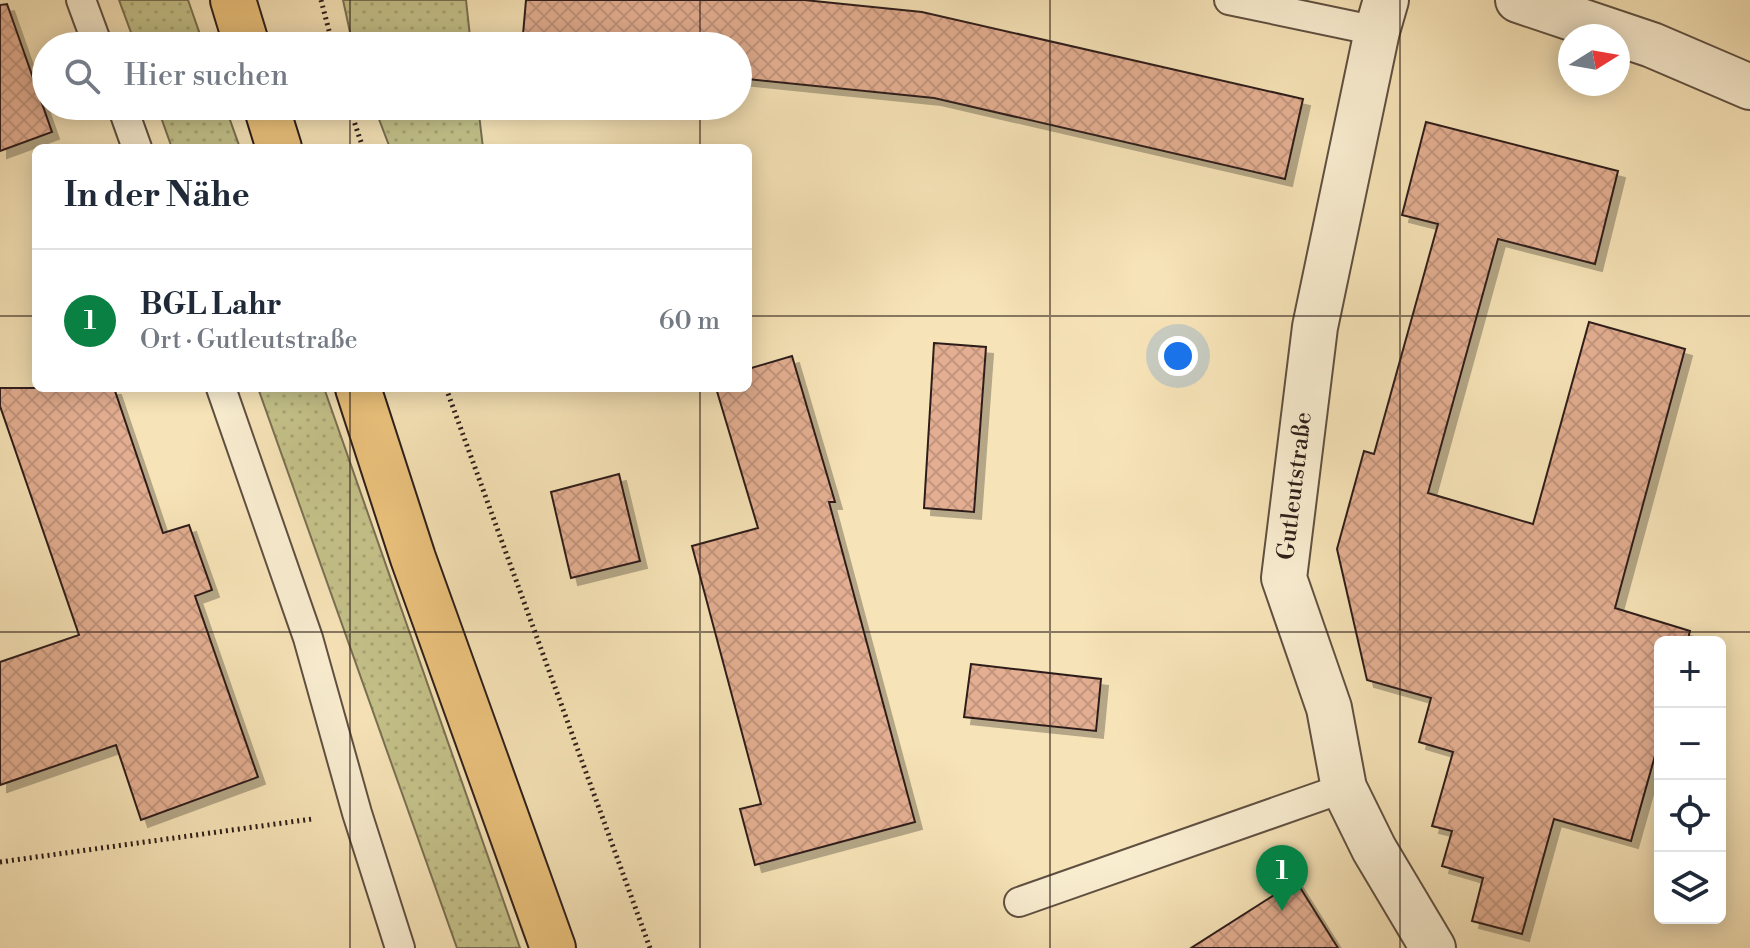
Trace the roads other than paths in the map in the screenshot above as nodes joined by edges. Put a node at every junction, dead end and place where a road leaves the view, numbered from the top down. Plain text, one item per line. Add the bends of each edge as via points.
1 (81, 0) edge
2 (233, 0) edge
3 (1229, 0) edge
4 (1518, 0) edge
5 (1381, 16) edge
6 (93, 32) edge
7 (243, 32) edge
8 (1750, 87) edge
9 (127, 120) edge
10 (270, 120) edge
11 (136, 144) edge
12 (278, 144) edge
13 (222, 392) edge
14 (359, 392) edge
15 (1344, 788) junction
16 (1019, 902) dead end
17 (400, 948) edge
18 (553, 948) edge
19 (1433, 948) edge

1 - 6 lane
2 - 7 main road
3 - 5 lane
4 - 8 street via 1652,45
5 - 15 street, Gutleutstraße via 1315,327 1284,578 1329,708
9 - 11 lane
10 - 12 main road
13 - 17 lane via 308,638
14 - 18 main road
15 - 16 lane
15 - 19 street, Gutleutstraße

